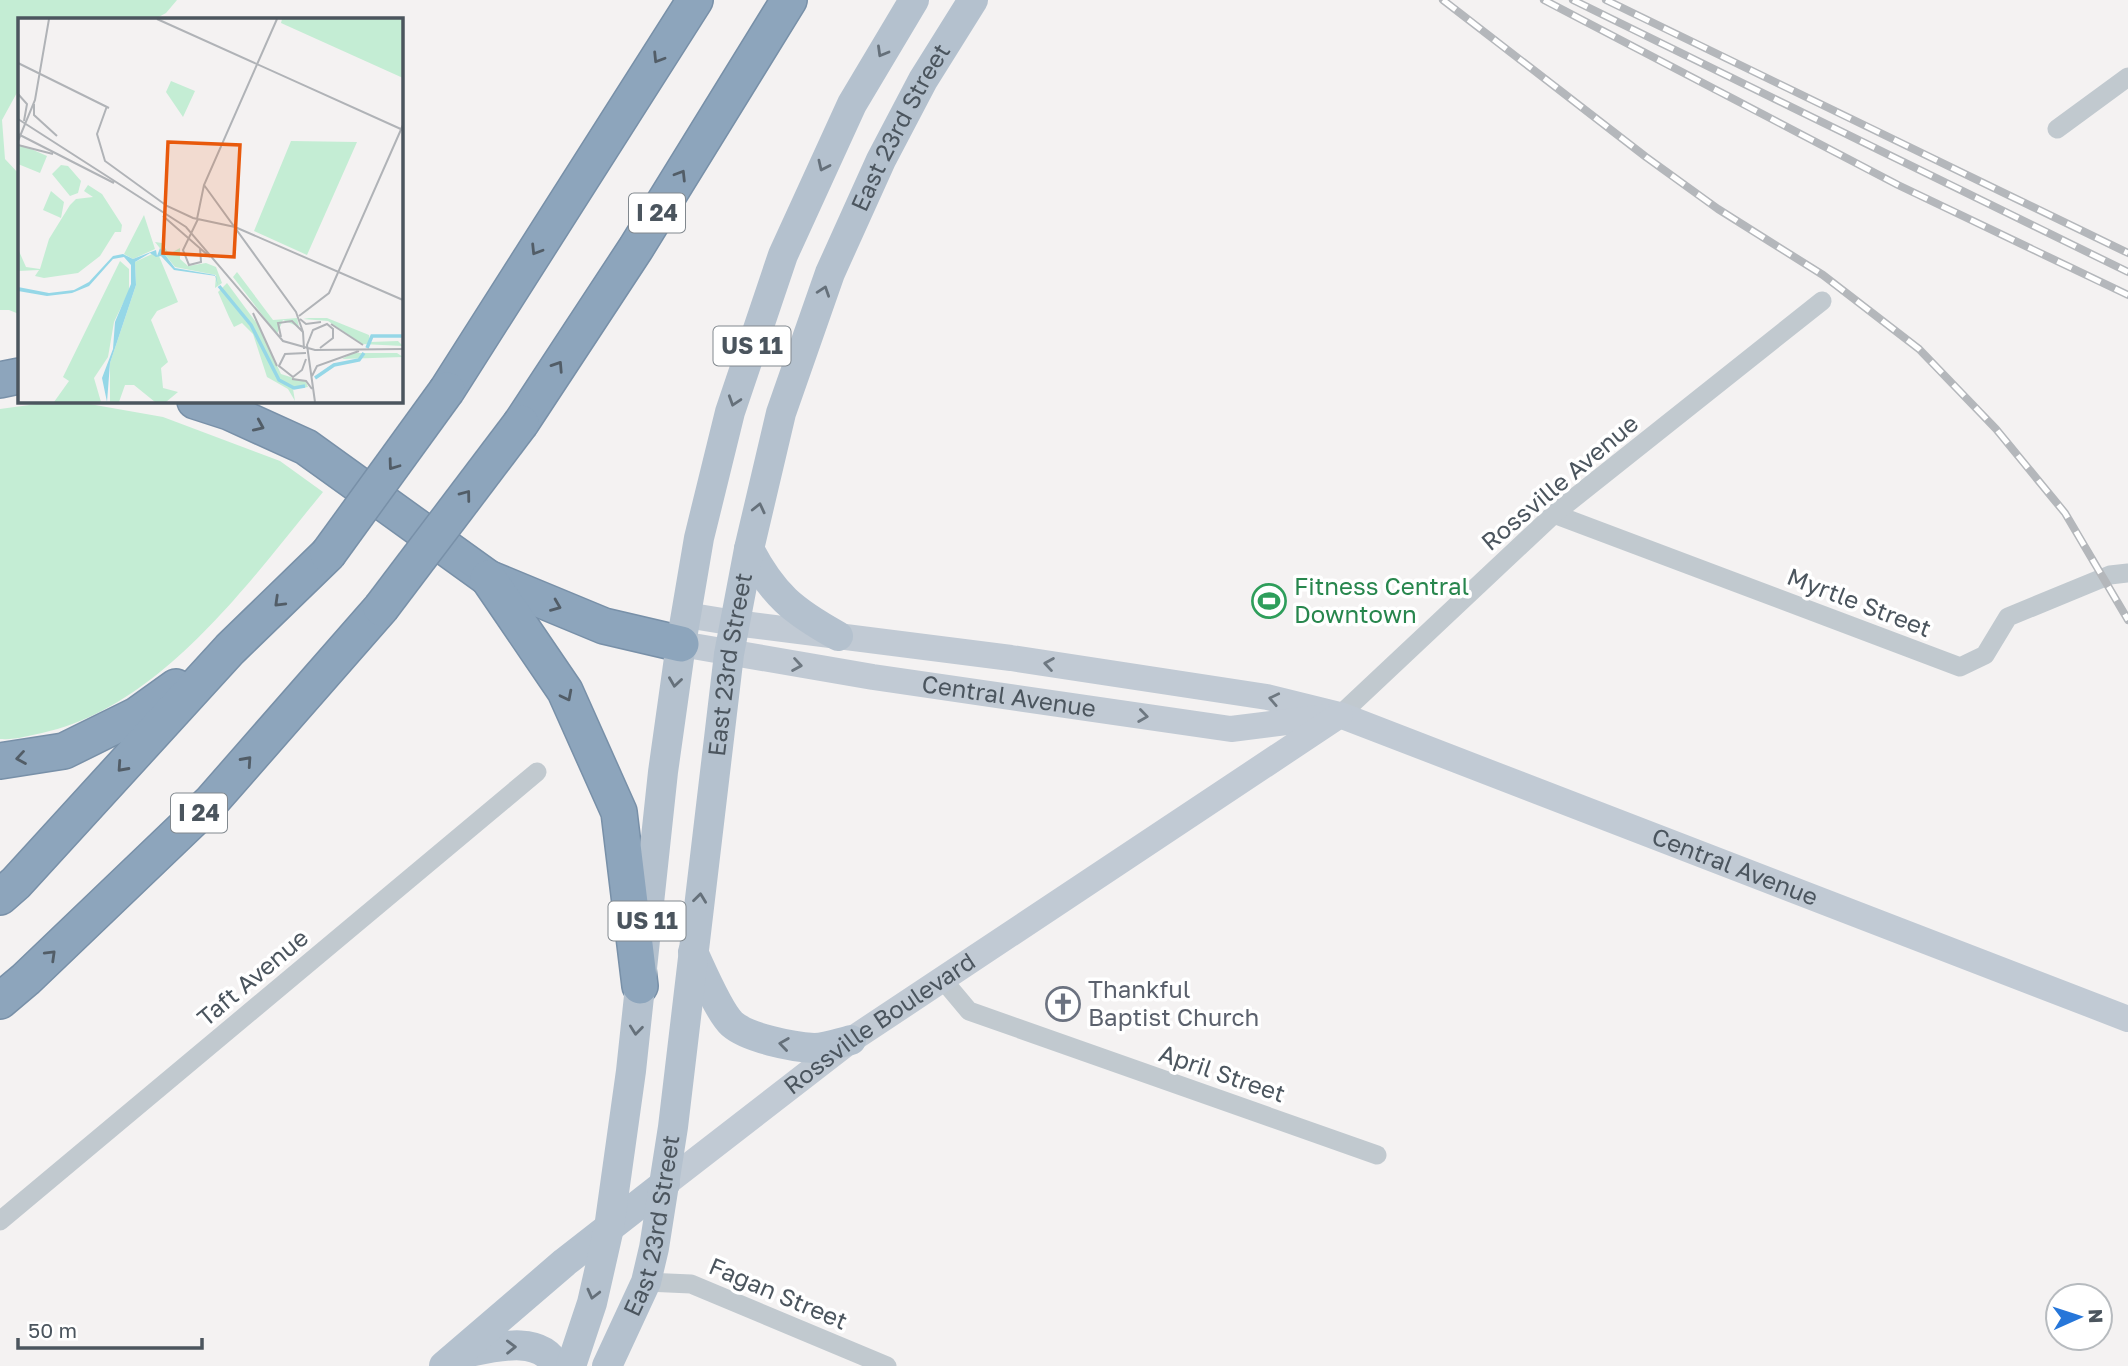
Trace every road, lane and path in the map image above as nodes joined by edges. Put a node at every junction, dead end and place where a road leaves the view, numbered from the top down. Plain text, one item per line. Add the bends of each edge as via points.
1 (695, 0) edge
2 (789, 0) edge
3 (914, 0) edge
4 (973, 0) edge
5 (2128, 77) edge
6 (2057, 129) dead end
7 (1822, 301) dead end
8 (18, 376) edge
9 (0, 380) edge
10 (198, 402) edge
11 (1554, 514) junction
12 (749, 549) junction
13 (2128, 573) edge
14 (488, 578) junction
15 (735, 623) junction
16 (683, 629) junction
17 (838, 636) junction
18 (230, 649) junction
19 (729, 654) junction
20 (1340, 715) junction
21 (0, 761) edge
22 (537, 772) dead end
23 (0, 897) edge
24 (693, 952) junction
25 (943, 980) junction
26 (640, 986) junction
27 (0, 1001) edge
28 (2128, 1019) edge
29 (851, 1040) junction
30 (1377, 1154) dead end
31 (665, 1184) junction
32 (0, 1221) edge
33 (609, 1228) junction
34 (646, 1282) junction
35 (451, 1360) edge
36 (556, 1366) edge
37 (571, 1366) edge
38 (607, 1366) edge
39 (887, 1366) edge

1 -> 18 highway, bridge via 447,390 328,554
27 -> 2 highway, I 24, bridge via 211,802 381,608 521,423
3 -> 16 main road, East 23rd Street / US 11 via 852,104 783,255 730,412 699,538
12 -> 4 main road, East 23rd Street / US 11 via 781,413 830,272 923,80
5 - 6 street
7 - 11 street, Rossville Avenue
8 - 9 highway
10 -> 14 highway via 306,447
11 - 13 street, Myrtle Street via 1960,667 1985,655 2008,617 2110,575
11 - 20 street, Rossville Avenue
12 - 15 main road, East 23rd Street / US 11
12 - 17 main road via 783,599
14 -> 16 highway via 604,626
14 -> 26 highway via 565,691 619,812
15 - 16 main road, Central Avenue
15 - 17 main road, Central Avenue
15 - 19 main road, East 23rd Street / US 11
16 - 19 main road, Central Avenue
16 -> 26 main road, East 23rd Street / US 11
20 -> 17 main road, Central Avenue via 1273,698
18 -> 21 highway via 137,715 64,751
18 -> 23 highway
19 -> 20 main road, Central Avenue via 1231,729
24 -> 19 main road, East 23rd Street / US 11
20 - 25 main road, Rossville Boulevard
20 - 28 main road, Central Avenue
22 - 32 street, Taft Avenue
29 -> 24 main road via 816,1048 768,1042 732,1024
24 - 31 main road, East 23rd Street / US 11
25 - 29 main road, Rossville Boulevard
25 - 30 street, April Street via 969,1011
26 -> 33 main road, East 23rd Street / US 11
29 - 31 main road, Rossville Boulevard
31 - 33 main road, Rossville Boulevard
31 - 34 main road, East 23rd Street / US 11
33 - 35 main road, Rossville Boulevard
33 -> 37 main road, East 23rd Street / US 11 via 592,1303
34 - 38 main road, East 23rd Street / US 11
34 - 39 street, Fagan Street via 691,1284
35 -> 36 main road via 508,1346 541,1349

